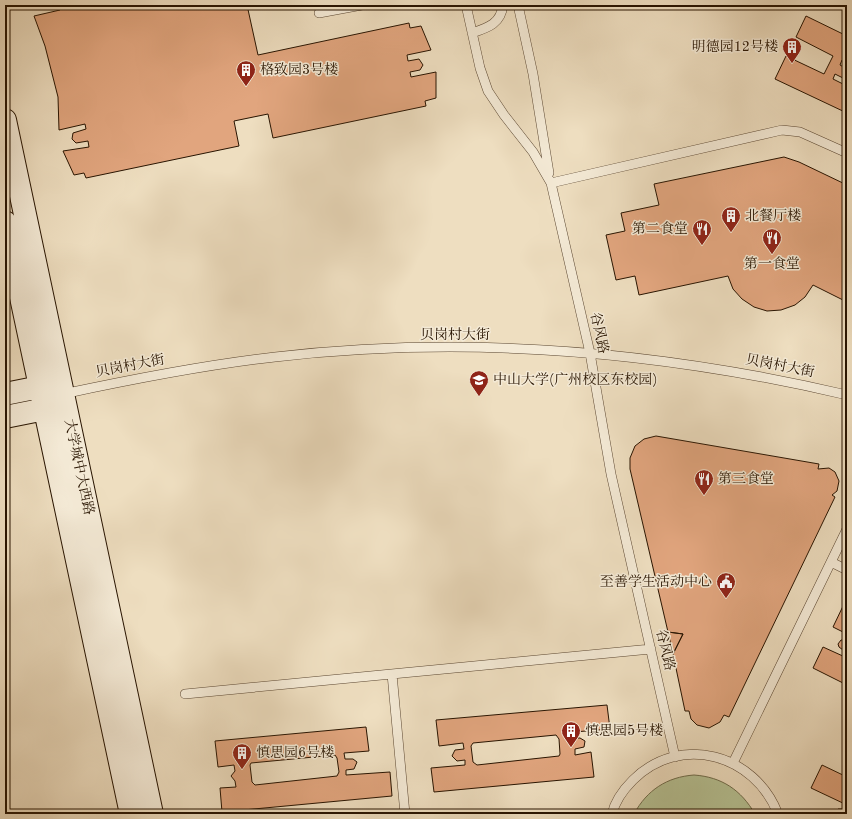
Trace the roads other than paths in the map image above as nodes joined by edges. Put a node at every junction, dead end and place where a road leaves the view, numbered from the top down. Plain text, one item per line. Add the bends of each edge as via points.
1 (362, 5) edge
2 (466, 5) edge
3 (503, 5) edge
4 (518, 5) edge
5 (319, 13) dead end
6 (472, 33) junction
7 (5, 120) edge
8 (847, 153) edge
9 (551, 183) junction
10 (5, 222) edge
11 (590, 353) junction
12 (40, 387) junction
13 (5, 394) edge
14 (63, 394) junction
15 (847, 395) edge
16 (45, 409) junction
17 (5, 417) edge
18 (847, 529) edge
19 (831, 562) junction
20 (847, 570) edge
21 (651, 649) junction
22 (392, 674) junction
23 (185, 694) dead end
24 (675, 756) junction
25 (733, 763) junction
26 (131, 814) edge
27 (152, 814) edge
28 (405, 814) edge
29 (612, 814) edge
30 (778, 814) edge

1 - 5 lane
2 - 6 lane, 谷风路
3 - 6 lane via 502,14 496,22
4 - 9 lane via 536,90
6 - 9 lane, 谷风路 via 488,91 533,152
7 - 14 main road, 大学城中大西路
8 - 9 lane via 800,132 782,130
9 - 11 lane, 谷风路
10 - 12 main road, 大学城中大西路
11 - 14 lane, 贝岗村大街 via 441,348 328,352 177,370
11 - 15 lane, 贝岗村大街 via 708,367
11 - 21 lane, 谷风路 via 612,474
12 - 13 main road
12 - 14 main road
12 - 16 main road, 大学城中大西路
14 - 16 main road
14 - 27 main road, 大学城中大西路
16 - 17 main road
16 - 26 main road, 大学城中大西路
18 - 19 lane
19 - 20 lane
19 - 25 lane
21 - 22 lane
21 - 24 lane, 谷风路
22 - 23 lane
22 - 28 lane
24 - 25 lane via 699,754
24 - 29 lane via 649,767 638,775 620,797
25 - 30 lane via 761,785

